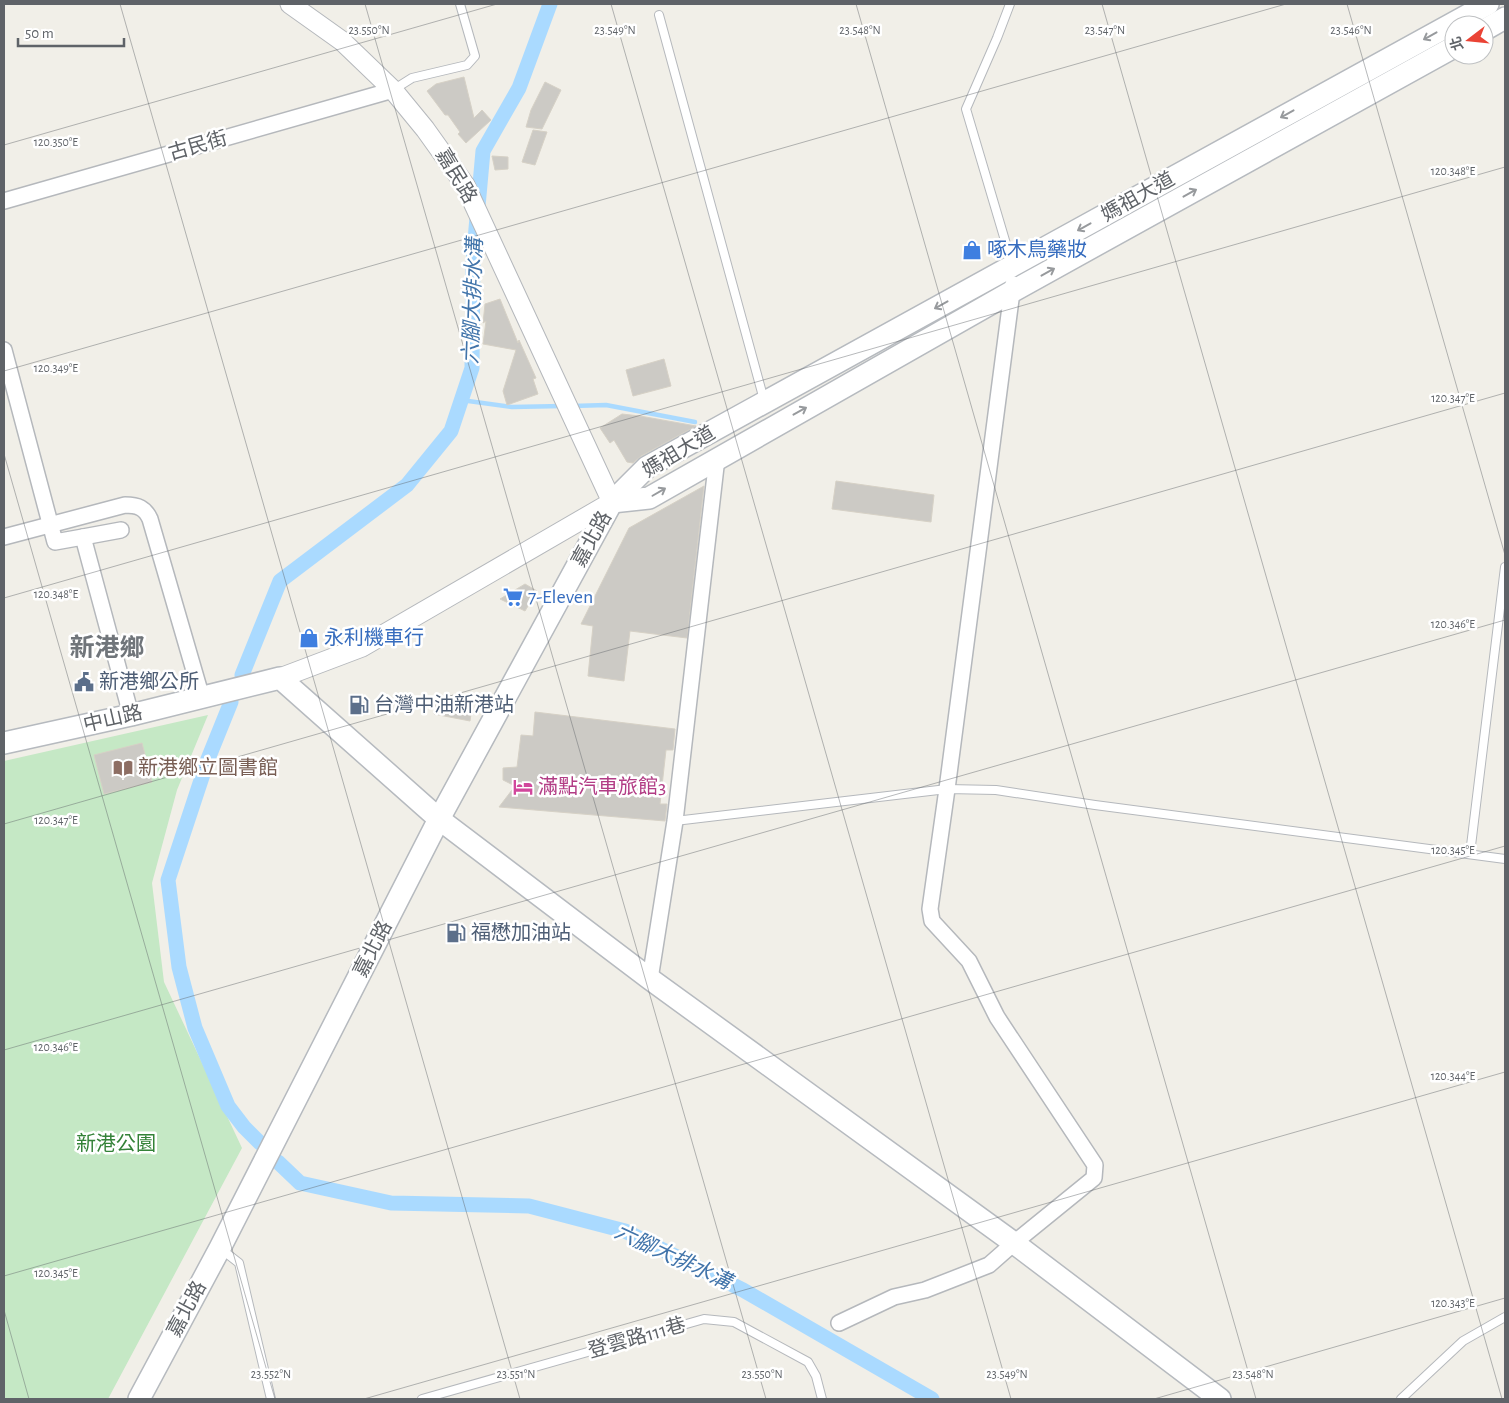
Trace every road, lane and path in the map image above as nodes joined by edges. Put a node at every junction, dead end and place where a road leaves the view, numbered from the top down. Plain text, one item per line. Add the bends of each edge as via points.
1 (290, 4) edge
2 (460, 4) edge
3 (1010, 4) edge
4 (1491, 14) edge
5 (659, 15) dead end
6 (1444, 53) edge
7 (392, 90) junction
8 (4, 201) edge
9 (1012, 266) junction
10 (1013, 291) junction
11 (4, 350) edge
12 (764, 402) junction
13 (717, 458) junction
14 (612, 502) junction
15 (50, 525) junction
16 (121, 530) dead end
17 (4, 537) edge
18 (83, 537) junction
19 (1505, 567) edge
20 (280, 678) junction
21 (202, 698) junction
22 (131, 715) junction
23 (4, 743) edge
24 (947, 789) junction
25 (440, 819) junction
26 (675, 821) junction
27 (1470, 854) junction
28 (1505, 859) edge
29 (650, 980) junction
30 (1014, 1243) junction
31 (220, 1248) junction
32 (1505, 1316) edge
33 (839, 1323) dead end
34 (139, 1399) edge
35 (271, 1399) edge
36 (422, 1399) edge
37 (822, 1399) edge
38 (1220, 1399) edge
39 (1401, 1399) edge

1 - 7 street, 嘉民路 via 342,41
2 - 7 lane via 474,56 467,65 412,78
3 - 9 lane via 966,109
4 -> 9 main road, 媽祖大道
5 - 12 lane
10 -> 6 main road, 媽祖大道
7 - 8 street, 古民街
7 - 14 street, 嘉民路 via 426,128 465,185
9 - 10 street
9 -> 12 main road, 媽祖大道
13 -> 10 main road, 媽祖大道
10 - 24 street
11 - 15 street
12 - 14 main road, 媽祖大道 via 646,467
14 -> 13 main road, 媽祖大道 via 649,498
13 - 26 street
14 - 20 street via 362,647
14 - 25 main road, 嘉北路
15 - 17 street
15 - 18 street via 55,542
15 - 21 street via 126,505 146,511
16 - 18 street
18 - 22 street
19 - 27 lane
20 - 21 main road, 中山路
20 - 25 main road
21 - 22 main road, 中山路
22 - 23 main road, 中山路
24 - 26 lane
24 - 27 lane via 996,790
24 - 30 street via 930,909 932,922 969,961 997,1017 1095,1165 1094,1178
25 - 29 main road
25 - 31 main road, 嘉北路
26 - 29 street
27 - 28 lane
29 - 30 main road
30 - 33 street via 989,1265 925,1290 894,1297
30 - 38 main road
31 - 34 main road, 嘉北路
31 - 35 lane via 239,1263
32 - 39 lane via 1463,1341
36 - 37 lane, 登雲路111巷 via 704,1319 734,1322 808,1362 816,1376

